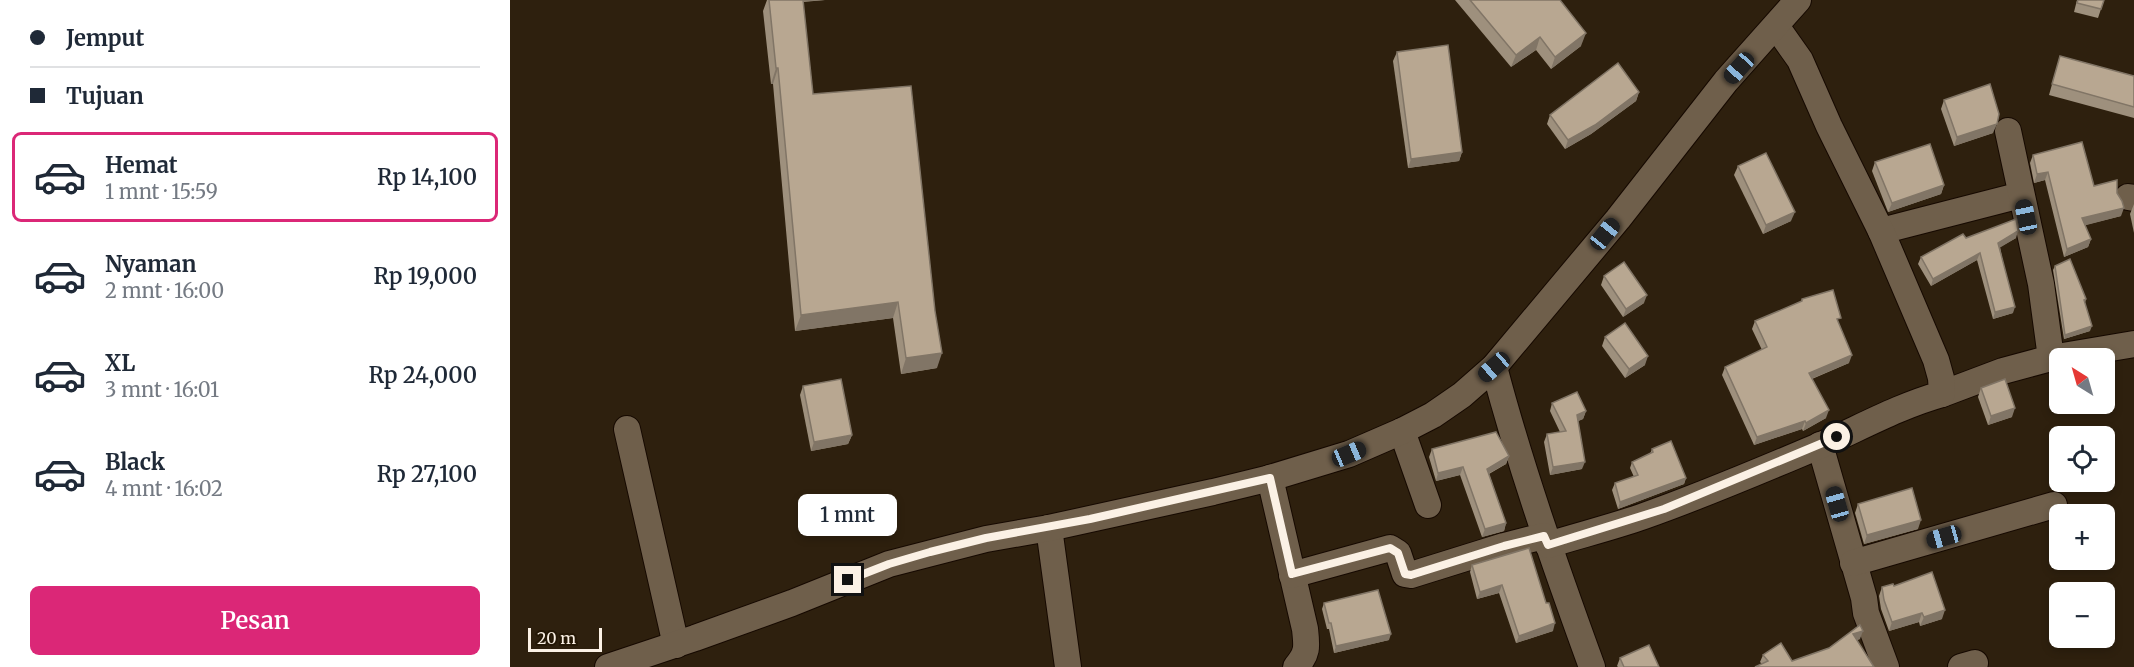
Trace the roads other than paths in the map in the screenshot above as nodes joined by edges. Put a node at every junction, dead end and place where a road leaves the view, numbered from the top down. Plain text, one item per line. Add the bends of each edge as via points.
1 (1798, 0) edge
2 (1776, 26) junction
3 (2008, 131) dead end
4 (2021, 195) junction
5 (1881, 231) junction
6 (2134, 344) edge
7 (2050, 348) edge
8 (2110, 348) edge
9 (2049, 359) edge
10 (1494, 367) junction
11 (1942, 394) junction
12 (627, 429) dead end
13 (1402, 431) junction
14 (1820, 445) junction
15 (1270, 478) junction
16 (1428, 505) dead end
17 (2049, 506) edge
18 (1049, 528) junction
19 (1546, 541) junction
20 (1854, 562) junction
21 (1292, 574) junction
22 (676, 645) junction
23 (608, 667) edge
24 (1068, 667) edge
25 (1296, 667) edge
26 (1592, 667) edge
27 (1886, 667) edge

1 - 2 street
2 - 5 street via 1800,60
2 - 10 street via 1726,81 1618,219
3 - 4 street
4 - 5 street
4 - 7 street
5 - 11 street via 1936,360
6 - 8 street
9 - 11 street
10 - 13 street via 1453,402
10 - 19 street
11 - 14 street
12 - 22 street
13 - 15 street via 1349,454
13 - 16 street
14 - 19 street via 1644,516
14 - 20 street
15 - 18 street
15 - 21 street
17 - 20 street
18 - 22 street via 986,538 889,564
18 - 24 street
19 - 21 street via 1504,546 1411,575 1405,574 1398,553 1390,548
19 - 26 street
20 - 27 street via 1866,614
21 - 25 street via 1306,645 1305,657
22 - 23 street

